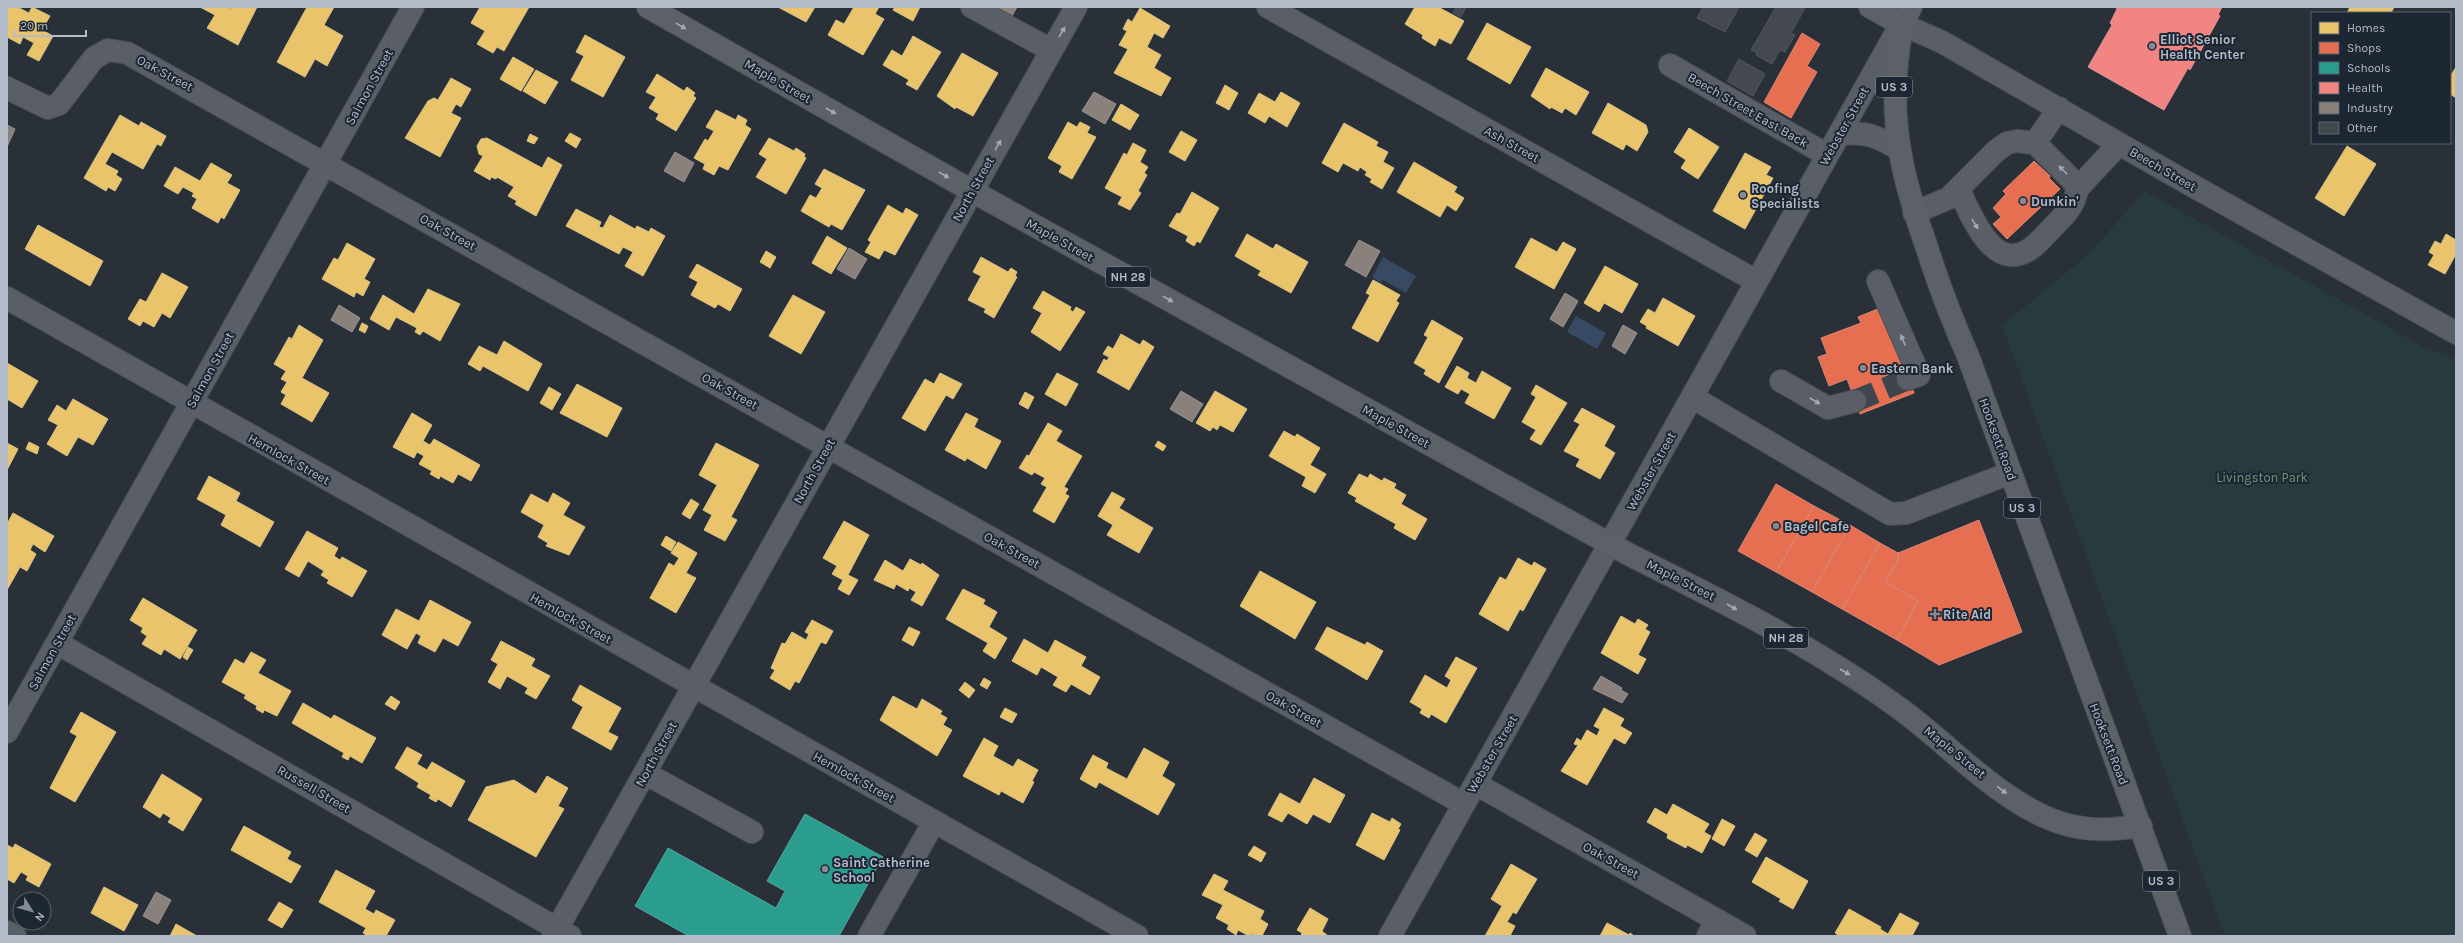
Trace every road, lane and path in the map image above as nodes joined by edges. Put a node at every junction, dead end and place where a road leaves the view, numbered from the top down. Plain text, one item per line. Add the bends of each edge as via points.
1 (413, 7) edge
2 (648, 7) edge
3 (972, 7) edge
4 (1076, 7) edge
5 (1268, 7) edge
6 (1870, 7) edge
7 (1906, 16) edge
8 (1051, 50) junction
9 (1670, 65) dead end
10 (7, 88) edge
11 (2059, 108) junction
12 (1839, 134) junction
13 (2035, 143) junction
14 (2119, 144) junction
15 (1898, 149) junction
16 (1827, 155) junction
17 (327, 164) junction
18 (1959, 189) junction
19 (2077, 189) junction
20 (972, 191) junction
21 (1914, 213) junction
22 (1756, 281) junction
23 (1878, 282) dead end
24 (7, 298) edge
25 (2456, 332) edge
26 (1908, 378) tunnel mouth
27 (1781, 382) dead end
28 (1692, 398) junction
29 (1855, 401) tunnel mouth
30 (191, 404) junction
31 (828, 447) junction
32 (2010, 473) junction
33 (1611, 544) junction
34 (58, 643) junction
35 (693, 687) junction
36 (7, 732) edge
37 (645, 774) junction
38 (1476, 784) junction
39 (1464, 804) junction
40 (934, 822) junction
41 (2141, 826) junction
42 (752, 832) dead end
43 (1713, 928) edge
44 (7, 932) edge
45 (560, 934) edge
46 (14, 936) edge
47 (869, 936) edge
48 (1136, 936) edge
49 (1390, 936) edge
50 (1746, 936) edge
51 (2180, 936) edge

1 - 17 street, Salmon Street
2 -> 20 main road, Maple Street / NH 28
3 - 8 street
8 -> 4 street, North Street
5 - 22 street, Ash Street
6 - 7 main road, Beech Street
7 - 11 street, Beech Street via 1942,42
7 - 12 street, Webster Street
7 - 15 main road, Hooksett Road / US 3 via 1894,89
20 -> 8 street, North Street
9 - 16 street, Beech Street East Back
10 - 17 street, Oak Street via 48,108 59,104 94,58 108,50 127,53
11 - 13 street
11 - 14 street, Beech Street
12 - 15 street via 1860,132 1878,137
12 - 16 street, Webster Street
13 - 18 street via 2007,143
19 -> 13 street via 2074,182
14 - 19 street
14 - 25 street, Beech Street
15 - 21 main road, Hooksett Road / US 3
16 - 22 street, Webster Street
17 - 30 street, Salmon Street
17 - 31 street, Oak Street
18 -> 19 street via 1978,230 2001,251 2014,256 2031,249 2064,215 2076,199
18 - 21 street via 1941,203
20 - 31 street, North Street
20 -> 33 main road, Maple Street / NH 28
21 - 32 main road, Hooksett Road / US 3
22 - 28 street, Webster Street
26 -> 23 street via 1919,375
24 - 30 street, Hemlock Street
27 -> 29 street via 1828,408
28 - 32 street via 1890,514 1906,513
28 - 33 street, Webster Street
30 - 34 street, Salmon Street
30 - 35 street, Hemlock Street
31 - 35 street, North Street
31 - 39 street, Oak Street
32 - 41 main road, Hooksett Road / US 3 via 2077,660
33 - 38 street, Webster Street
33 -> 41 main road, Maple Street / NH 28 via 1713,596 1857,679 1920,724 2014,799 2035,811 2057,822 2079,828 2110,830
34 - 36 street, Salmon Street
34 - 45 street, Russell Street
35 - 37 street, North Street
35 - 40 street, Hemlock Street
37 - 42 street
37 - 45 street, North Street
38 - 39 street, Webster Street
38 - 43 street, Oak Street
39 - 49 street, Webster Street
40 - 47 street
40 - 48 street, Hemlock Street
41 - 51 main road, Hooksett Road / US 3
43 - 50 street, Oak Street
44 - 46 street

